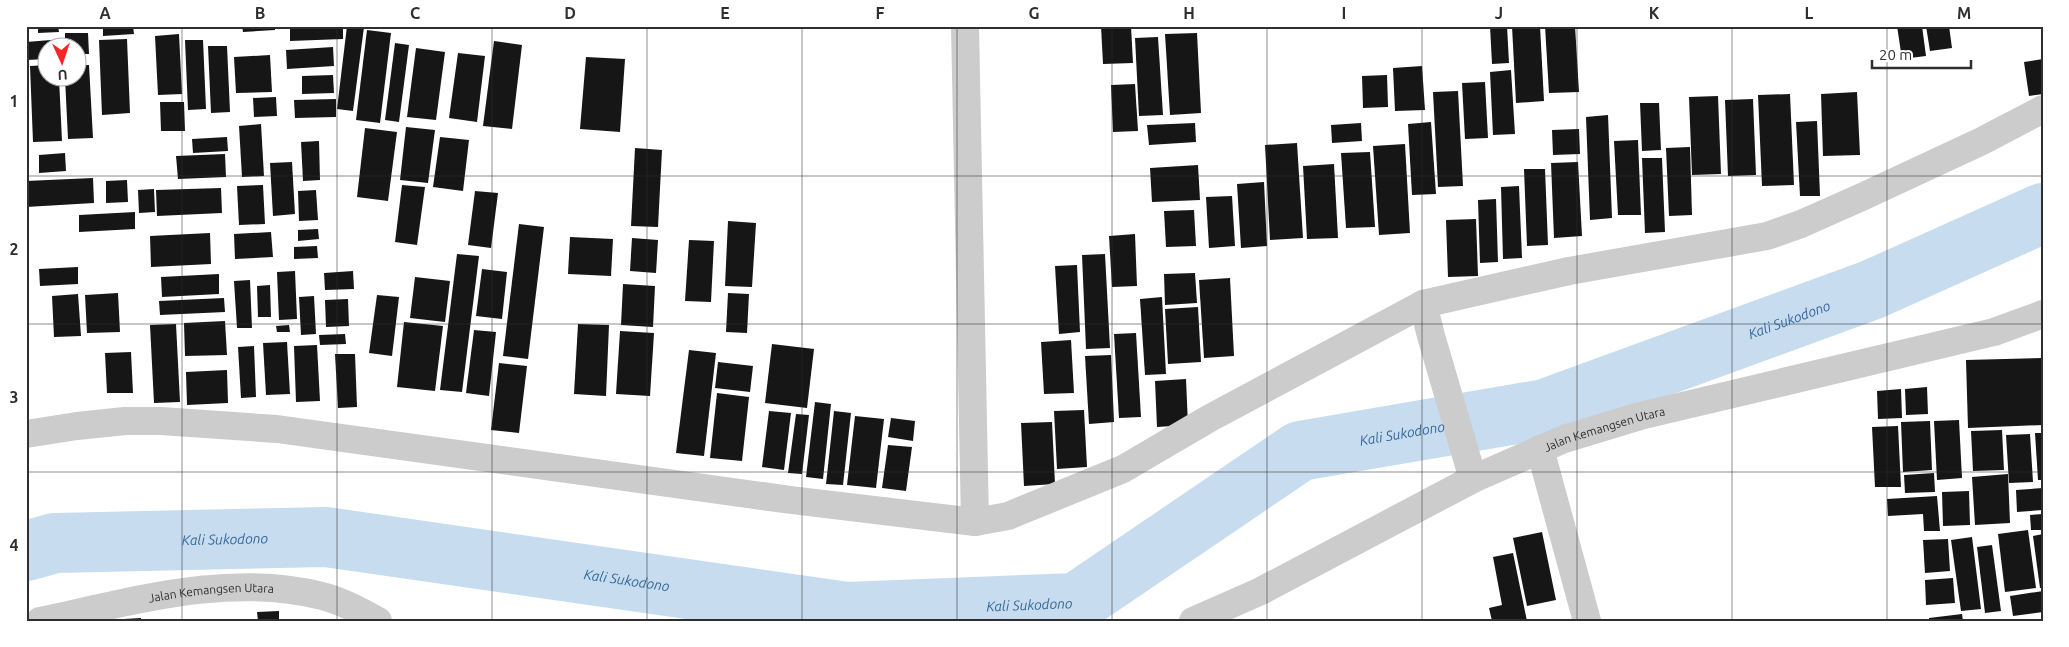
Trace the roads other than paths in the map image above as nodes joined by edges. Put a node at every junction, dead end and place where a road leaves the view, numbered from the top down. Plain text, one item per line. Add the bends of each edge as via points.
1 (964, 26) edge
2 (2043, 109) edge
3 (1423, 304) junction
4 (2043, 314) edge
5 (26, 434) edge
6 (1540, 450) junction
7 (1473, 479) junction
8 (975, 522) junction
9 (40, 621) edge
10 (378, 621) edge
11 (1193, 621) edge
12 (1587, 621) edge

1 - 8 street
2 - 3 street via 1864,196 1767,236 1569,271
3 - 7 street
3 - 8 street via 1210,418 1123,469 1008,516
4 - 6 street, Jalan Kemangsen Utara via 1994,332 1640,416 1564,439
5 - 8 street via 134,421 277,429
6 - 7 street, Jalan Kemangsen Utara
6 - 12 street
7 - 11 street, Jalan Kemangsen Utara via 1261,592
9 - 10 street, Jalan Kemangsen Utara via 178,592 259,587 322,596

